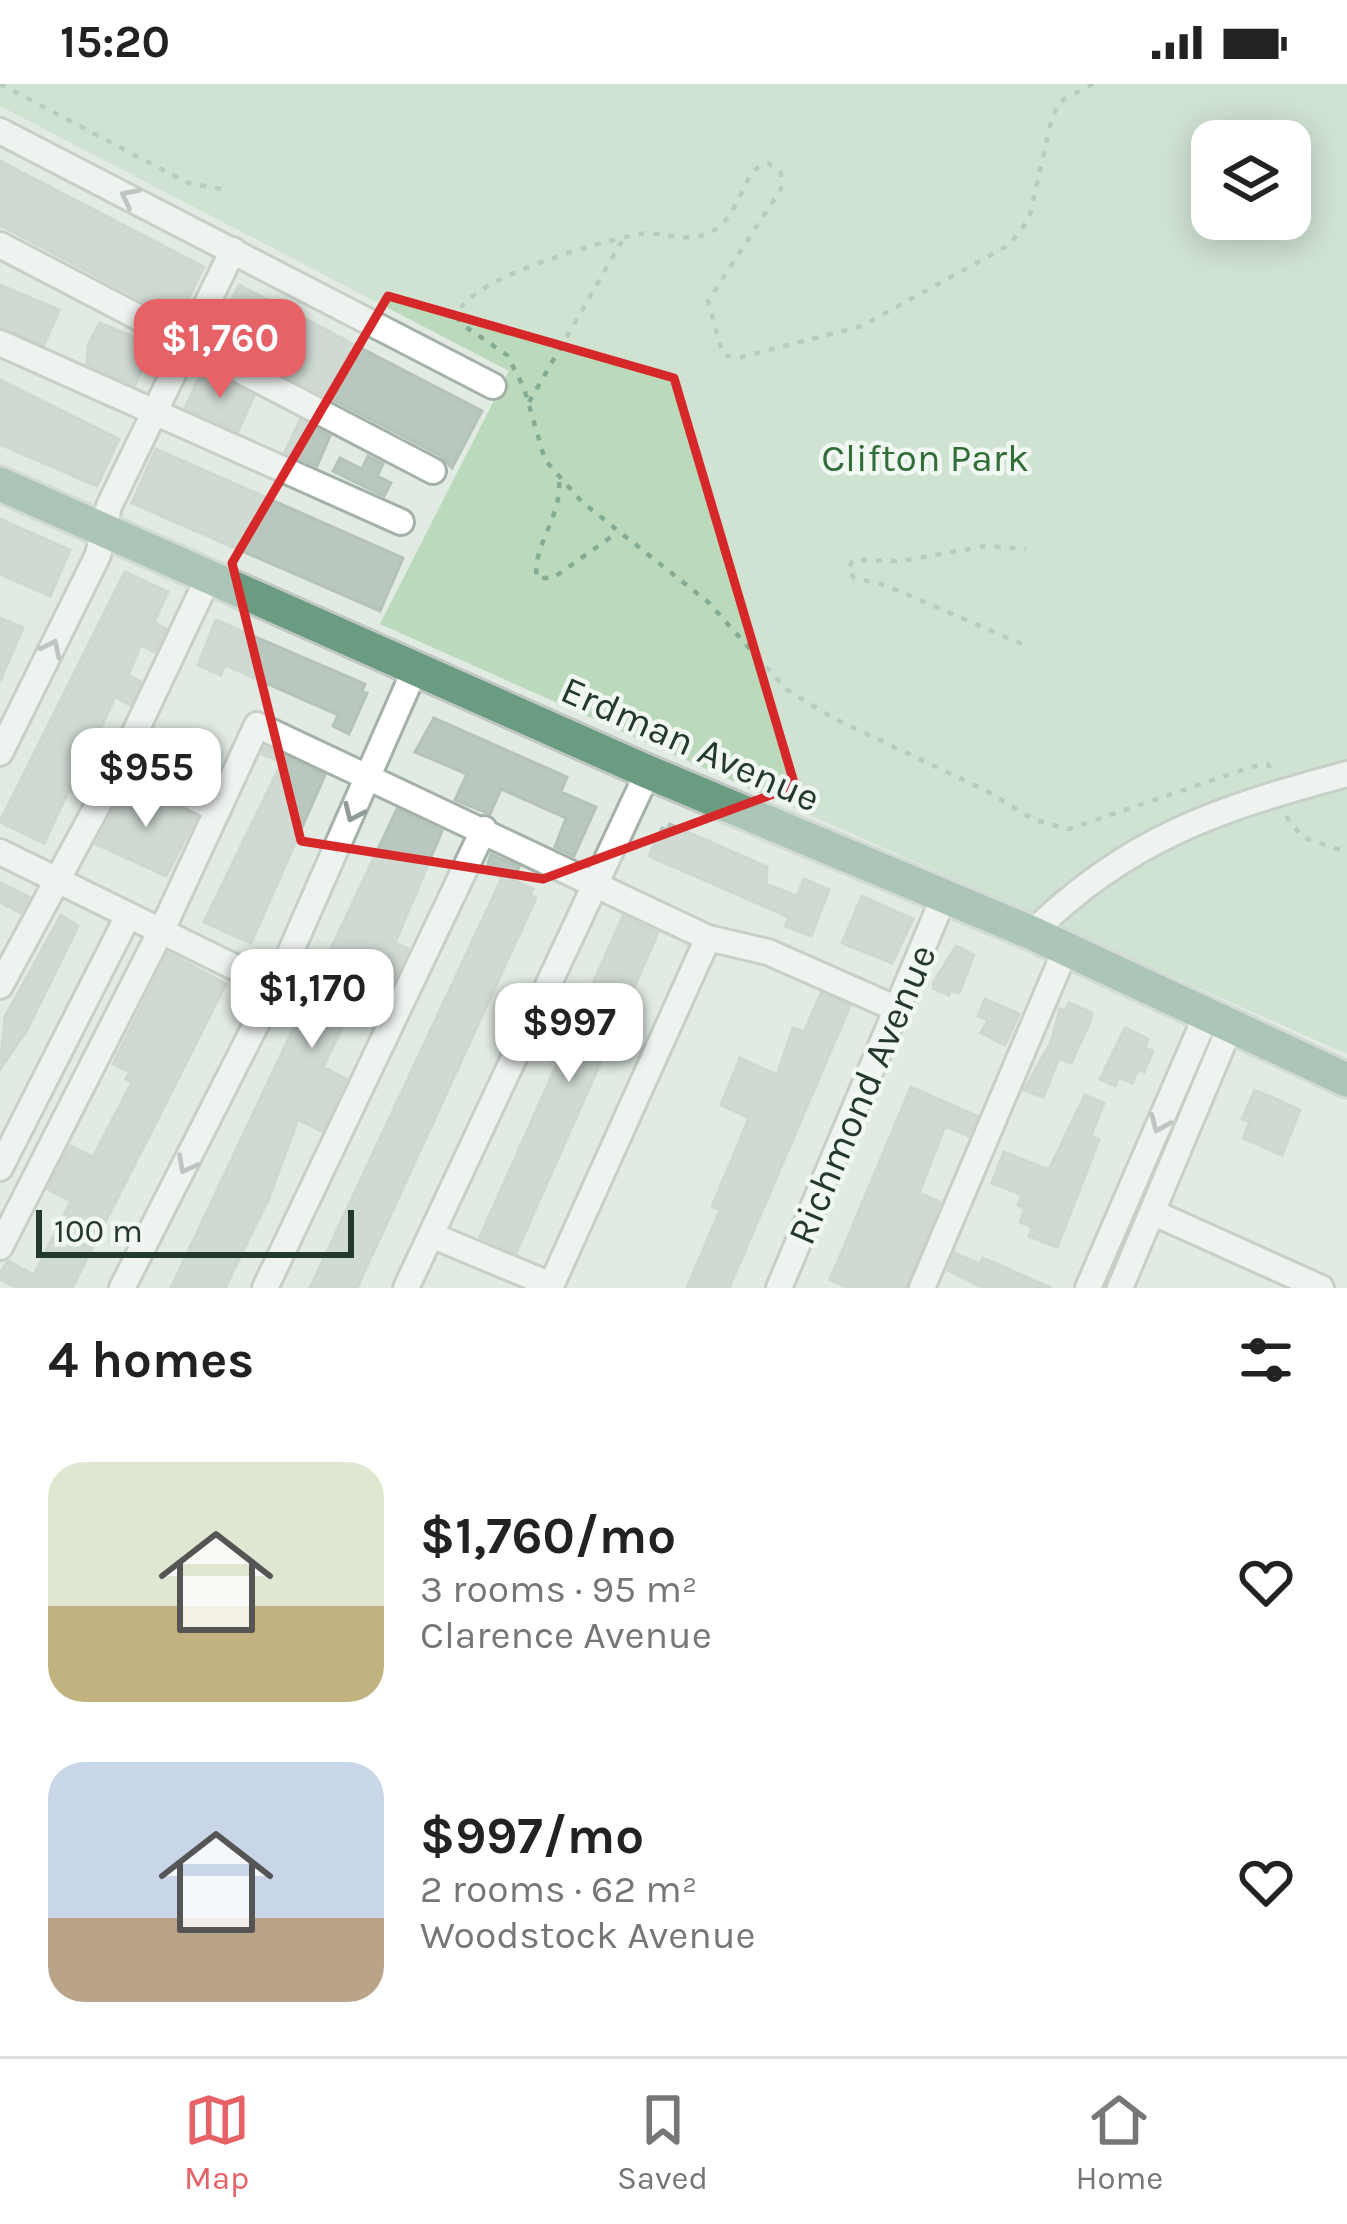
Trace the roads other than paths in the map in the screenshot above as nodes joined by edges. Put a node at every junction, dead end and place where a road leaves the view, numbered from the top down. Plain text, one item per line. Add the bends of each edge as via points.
1 (0, 131) edge
2 (0, 245) edge
3 (233, 250) junction
4 (188, 340) junction
5 (0, 343) edge
6 (493, 386) dead end
7 (154, 410) junction
8 (433, 471) dead end
9 (0, 484) edge
10 (401, 522) dead end
11 (103, 529) junction
12 (209, 576) junction
13 (416, 667) junction
14 (3, 739) edge
15 (121, 762) junction
16 (648, 772) junction
17 (370, 774) junction
18 (1347, 774) edge
19 (218, 810) junction
20 (484, 829) junction
21 (0, 852) edge
22 (54, 878) junction
23 (596, 883) junction
24 (943, 899) junction
25 (128, 916) junction
26 (159, 928) junction
27 (1032, 933) junction
28 (708, 938) junction
29 (1065, 951) junction
30 (0, 986) edge
31 (275, 987) junction
32 (897, 1009) junction
33 (1218, 1022) junction
34 (1347, 1080) edge
35 (0, 1168) edge
36 (1152, 1212) junction
37 (431, 1235) junction
38 (0, 1246) edge
39 (550, 1286) edge
40 (122, 1288) edge
41 (265, 1288) edge
42 (406, 1288) edge
43 (779, 1288) edge
44 (922, 1288) edge
45 (1088, 1288) edge
46 (1120, 1288) edge
47 (1322, 1288) edge

3 -> 1 street
2 - 4 street
3 - 4 street
3 - 6 street
4 - 7 street
4 - 8 street
5 - 7 street
7 - 10 street
7 - 11 street
9 - 11 main road, Erdman Avenue
11 - 12 main road, Erdman Avenue
14 -> 11 street via 98,555
12 - 13 main road, Erdman Avenue
12 - 15 street
13 - 16 main road, Erdman Avenue
13 - 17 street
15 - 19 street
15 - 22 street
16 - 23 street
16 - 24 main road, Erdman Avenue
17 - 19 street via 257,724
17 - 20 street
17 -> 31 street
18 - 27 street via 1124,855
19 - 26 street
20 - 23 street
20 - 41 street
21 - 22 street
22 - 25 street
22 - 30 street
23 - 28 street
23 - 37 street
24 - 27 main road, Erdman Avenue
24 - 32 street, Richmond Avenue
25 - 26 street
25 - 35 street
26 - 31 street
26 - 38 street
27 - 29 main road, Erdman Avenue
28 - 32 street via 768,952
28 - 39 street
29 - 33 main road, Erdman Avenue
29 - 44 street
31 -> 40 street
32 - 43 street, Richmond Avenue
33 - 34 main road, Erdman Avenue
33 - 36 street
33 -> 45 street
36 - 46 street
36 - 47 street
37 - 39 street
37 - 42 street

